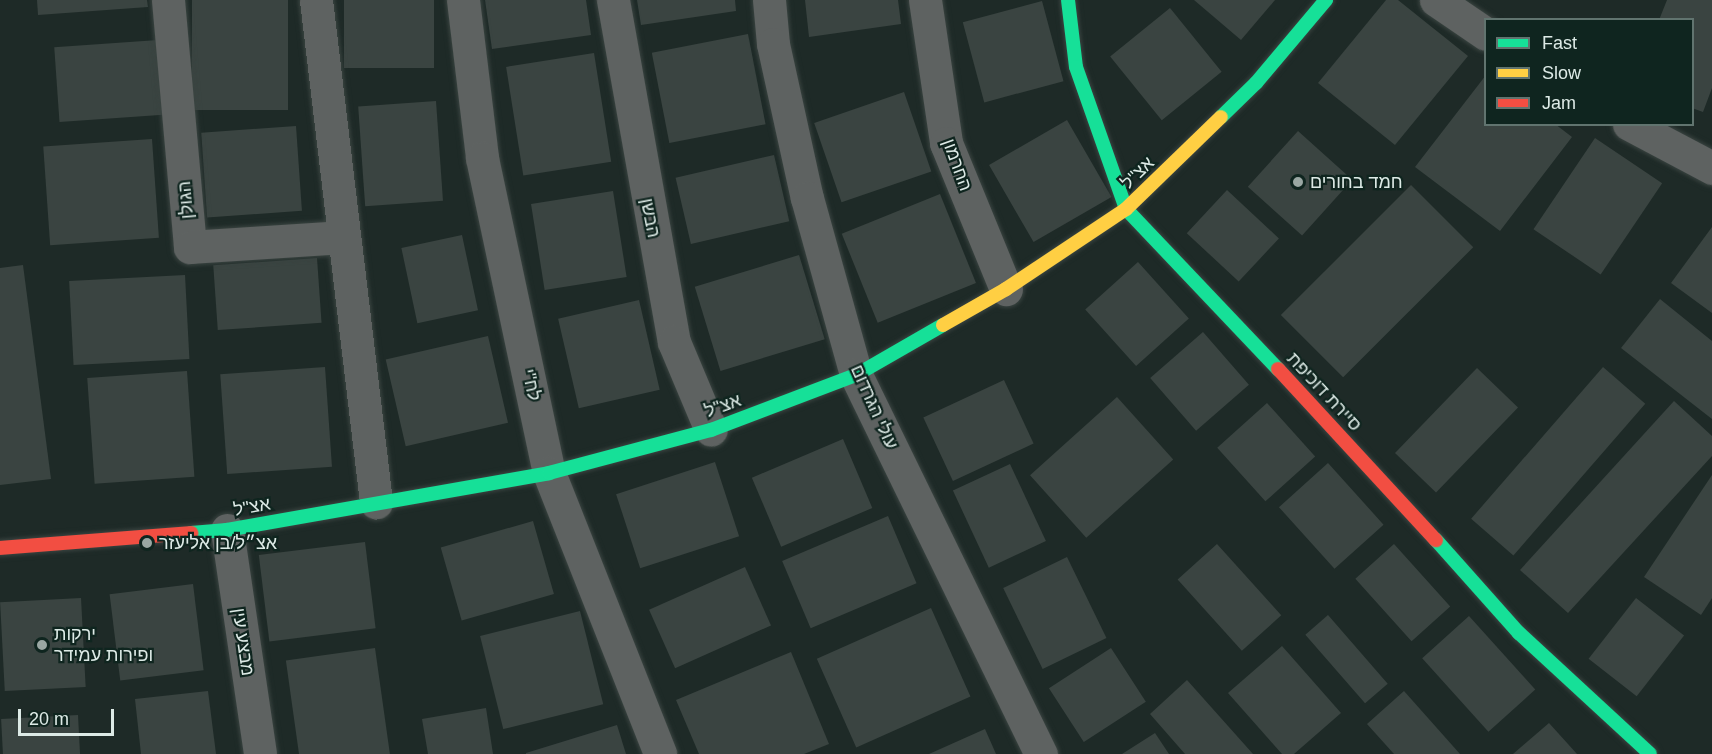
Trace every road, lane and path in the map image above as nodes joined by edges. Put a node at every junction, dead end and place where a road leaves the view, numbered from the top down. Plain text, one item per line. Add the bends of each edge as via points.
1 (168, 0) edge
2 (316, 0) edge
3 (463, 0) edge
4 (613, 0) edge
5 (769, 0) edge
6 (925, 0) edge
7 (1068, 0) edge
8 (1326, 0) edge
9 (1436, 0) edge
10 (1484, 33) edge
11 (1633, 126) edge
12 (1712, 168) edge
13 (1126, 210) junction
14 (343, 237) junction
15 (1006, 289) junction
16 (856, 375) junction
17 (711, 430) junction
18 (549, 473) junction
19 (376, 502) junction
20 (227, 530) junction
21 (0, 548) edge
22 (260, 754) edge
23 (660, 754) edge
24 (1041, 754) edge
25 (1650, 754) edge

1 - 14 street, הגולן via 190,247
2 - 14 street
3 - 18 street, לח"י via 482,158
4 - 17 street, הבשן via 674,342
5 - 16 street, עולי הגרדום via 773,44 807,198
6 - 15 street, החרמון via 946,143
7 - 13 street, סיירת דוכיפת via 1076,67
8 - 13 street, אצ"ל via 1256,83
9 - 10 street
11 - 12 street
13 - 15 street, אצ"ל
13 - 25 street, סיירת דוכיפת via 1383,481 1519,633
14 - 19 street
15 - 16 street, אצ"ל
16 - 17 street, אצ"ל
16 - 24 street, עולי הגרדום
17 - 18 street, אצ"ל
18 - 19 street, אצ"ל
18 - 23 street, לח"י
19 - 20 street, אצ"ל
20 - 21 street, אצ"ל
20 - 22 street, מבצע עין

